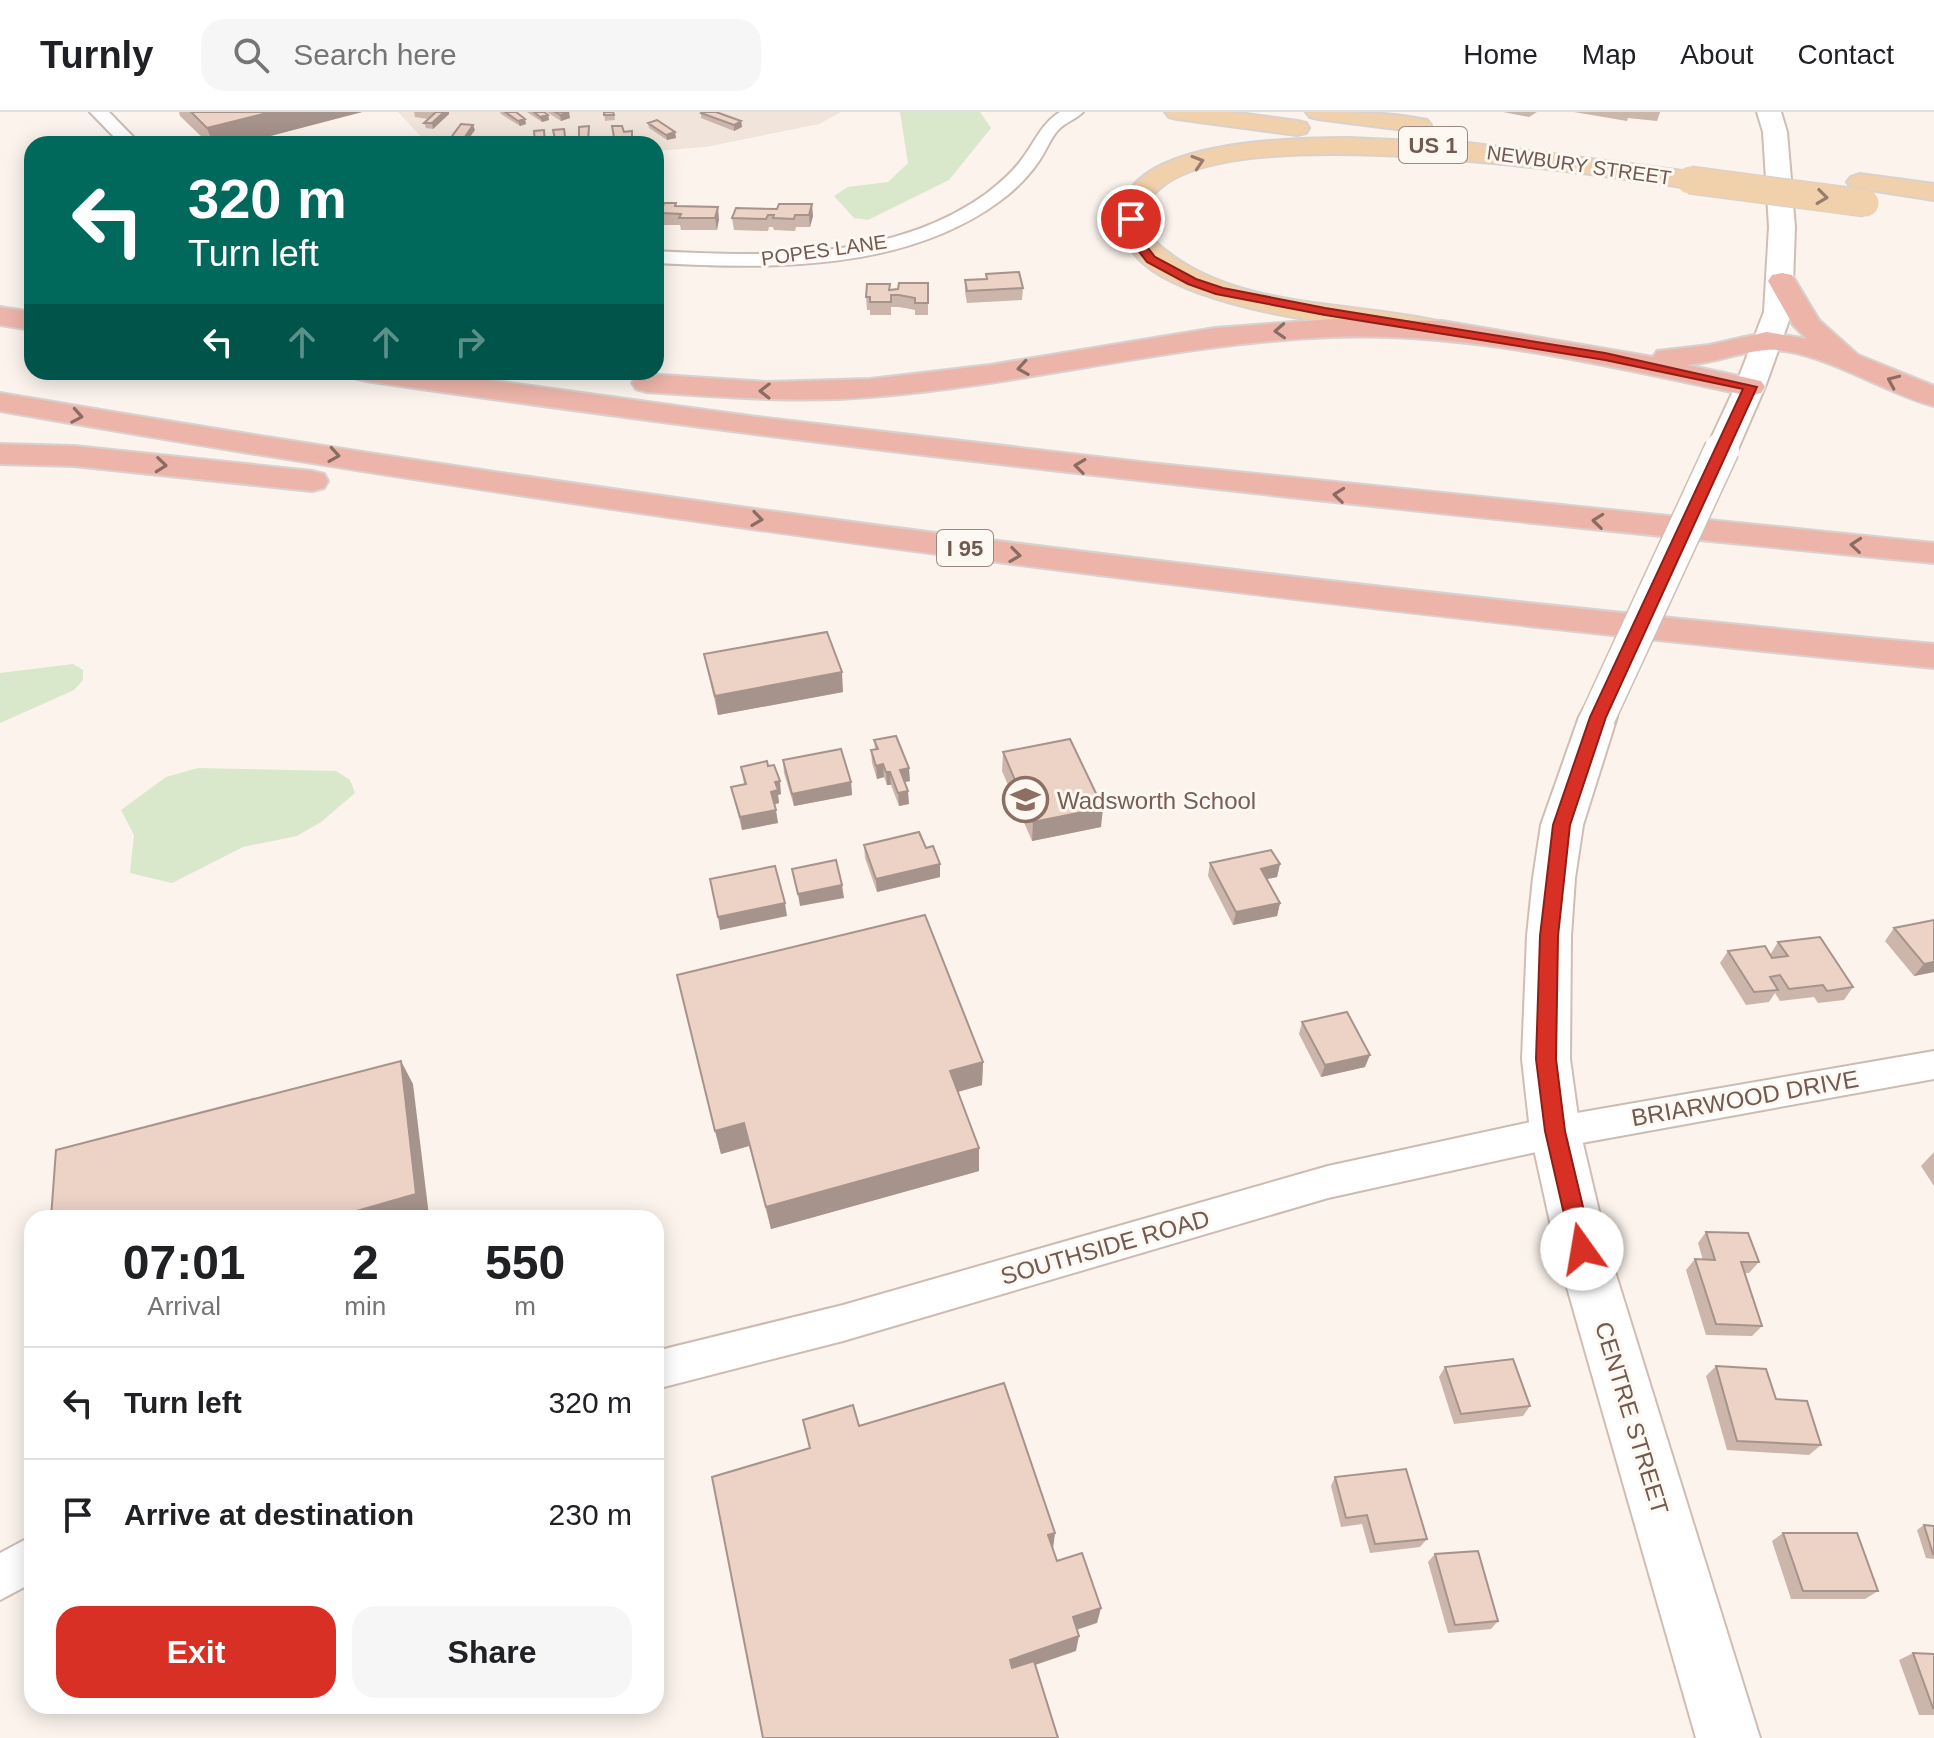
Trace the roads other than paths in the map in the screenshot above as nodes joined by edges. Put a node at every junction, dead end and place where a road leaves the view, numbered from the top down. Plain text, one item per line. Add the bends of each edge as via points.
1 (99, 112) edge
2 (1074, 112) edge
3 (1177, 112) edge
4 (1318, 112) edge
5 (1775, 119) edge
6 (123, 136) edge
7 (1474, 151) junction
8 (1690, 170) junction
9 (1862, 192) junction
10 (1934, 192) edge
11 (1934, 212) edge
12 (664, 257) edge
13 (1782, 281) junction
14 (0, 316) edge
15 (24, 320) edge
16 (1442, 330) junction
17 (1767, 341) junction
18 (1605, 356) junction
19 (1854, 363) junction
20 (420, 380) edge
21 (614, 380) edge
22 (1750, 387) junction
23 (1934, 397) edge
24 (0, 402) edge
25 (0, 454) edge
26 (706, 512) junction
27 (1934, 553) edge
28 (1934, 656) edge
29 (1934, 1065) edge
30 (1555, 1131) junction
31 (664, 1368) edge
32 (24, 1563) edge
33 (0, 1578) edge
34 (1728, 1738) edge

1 - 6 street
2 - 12 street, POPES LANE via 1042,127 1032,158 1005,188 970,211 921,232 844,251 781,258
3 - 7 main road, NEWBURY STREET / US 1
4 - 8 main road, NEWBURY STREET / US 1
5 - 13 main road, CENTRE STREET
7 - 8 main road, NEWBURY STREET / US 1
16 -> 7 main road via 1258,300 1192,281 1151,259 1139,245 1133,208 1149,186 1166,175 1252,149
8 - 9 main road, NEWBURY STREET / US 1, bridge
9 - 10 main road, NEWBURY STREET / US 1
9 - 11 main road, NEWBURY STREET / US 1
13 - 17 main road, CENTRE STREET
13 - 19 highway via 1808,325
14 - 15 highway
16 - 18 highway
16 -> 21 highway via 1333,328 1230,335 870,388 766,391
17 - 18 highway via 1709,354
17 - 19 highway
17 - 22 main road, CENTRE STREET
18 - 22 highway
23 -> 19 highway
27 -> 20 highway via 1349,497
22 - 30 main road, CENTRE STREET, bridge via 1598,717 1562,825 1549,936 1546,1059
24 -> 26 highway, I 95
25 -> 26 highway via 74,456 426,492
26 -> 28 highway, I 95 via 1428,604
29 - 30 street, BRIARWOOD DRIVE
30 - 31 street, SOUTHSIDE ROAD via 1328,1182 843,1323
30 - 34 main road, CENTRE STREET via 1582,1249
32 - 33 street

